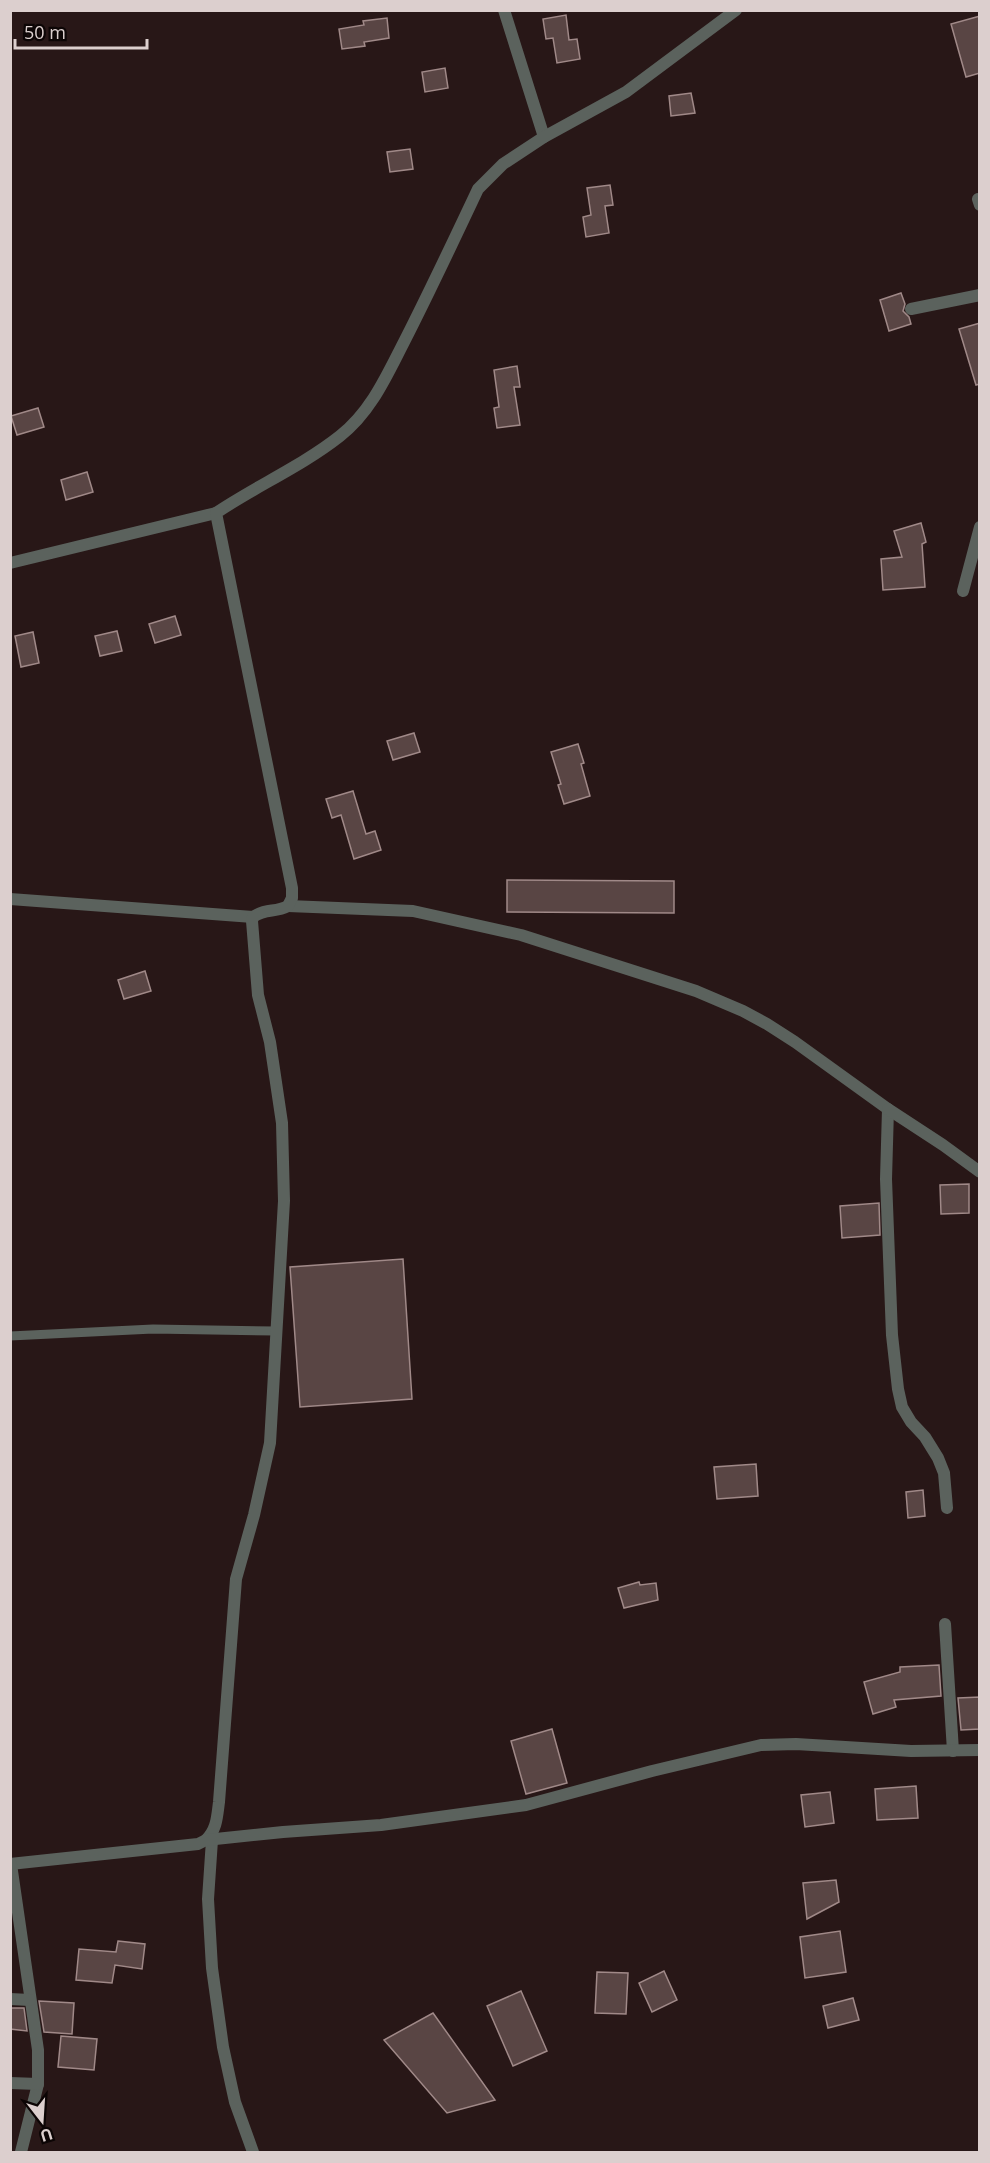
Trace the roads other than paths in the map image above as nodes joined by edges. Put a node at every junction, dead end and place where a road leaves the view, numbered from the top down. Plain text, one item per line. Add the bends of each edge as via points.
1 (504, 10) edge
2 (736, 10) edge
3 (544, 136) junction
4 (980, 295) edge
5 (911, 309) dead end
6 (216, 513) junction
7 (980, 527) edge
8 (10, 563) edge
9 (963, 591) dead end
10 (10, 899) edge
11 (288, 906) junction
12 (253, 917) junction
13 (888, 1109) junction
14 (980, 1172) edge
15 (276, 1331) junction
16 (10, 1336) edge
17 (947, 1508) dead end
18 (945, 1624) dead end
19 (953, 1750) junction
20 (980, 1750) edge
21 (209, 1840) junction
22 (11, 1864) edge
23 (10, 1999) edge
24 (30, 2000) junction
25 (10, 2083) edge
26 (38, 2084) junction
27 (21, 2152) edge
28 (253, 2152) edge

1 - 3 street
2 - 3 street via 626,92
3 - 6 street via 503,164 478,189 431,290 361,416 341,436
4 - 5 street
6 - 8 street
6 - 11 street via 292,888
7 - 9 street
10 - 12 street
11 - 12 street via 263,910
11 - 13 street via 413,911 521,935 686,988 767,1024
12 - 15 street via 258,995 270,1042 282,1123 284,1201
13 - 14 street
13 - 17 street via 886,1179 898,1389 902,1407 938,1458 944,1473
15 - 16 lane via 153,1329
15 - 21 street via 270,1443 236,1580 219,1802 216,1826
18 - 19 street
19 - 20 street
19 - 21 street via 761,1745 525,1805 381,1825
21 - 22 street
21 - 28 street via 212,1968 235,2102
22 - 24 street
23 - 24 street
24 - 26 street via 38,2050
25 - 26 street
26 - 27 street

